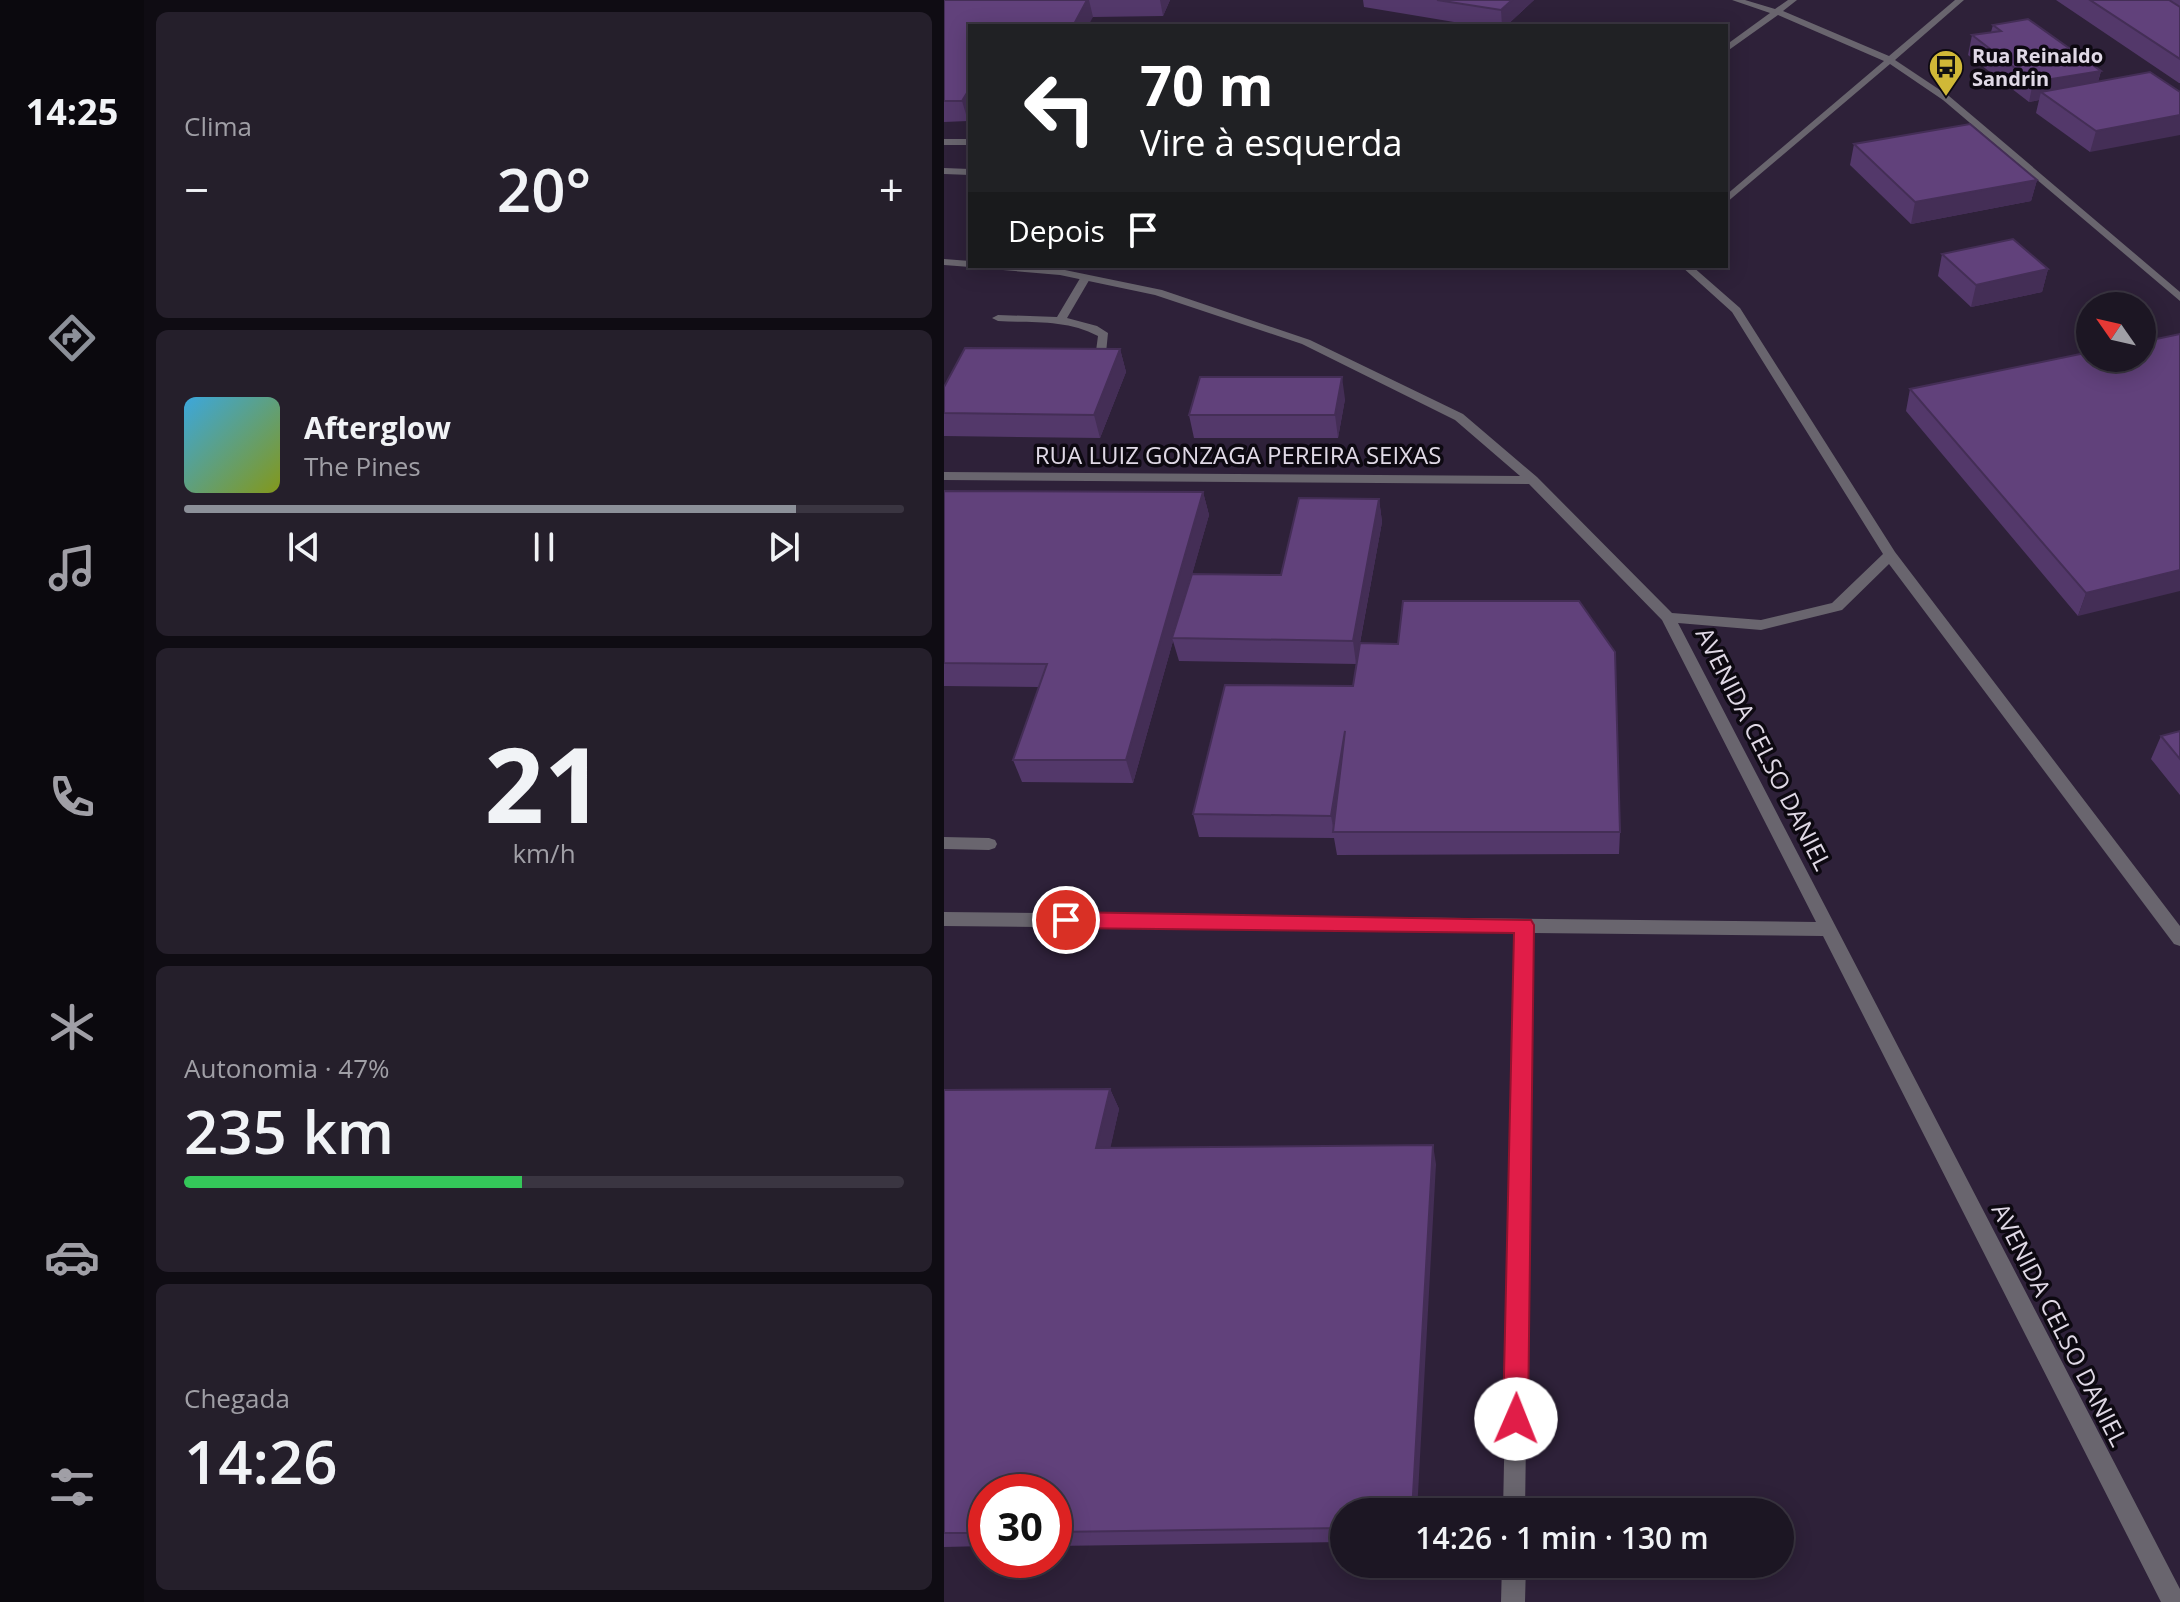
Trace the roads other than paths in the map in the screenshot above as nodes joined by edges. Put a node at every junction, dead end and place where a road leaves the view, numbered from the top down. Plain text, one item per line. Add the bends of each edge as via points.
1 (1736, 0) edge
2 (1793, 0) edge
3 (1960, 0) edge
4 (1777, 12) junction
5 (1728, 48) edge
6 (1890, 60) junction
7 (944, 142) edge
8 (968, 142) edge
9 (968, 172) edge
10 (944, 174) edge
11 (1728, 198) edge
12 (944, 262) edge
13 (968, 264) edge
14 (1008, 268) edge
15 (1688, 268) edge
16 (1086, 277) junction
17 (2177, 291) edge
18 (998, 318) dead end
19 (1060, 321) junction
20 (1102, 351) edge
21 (944, 476) edge
22 (1532, 480) junction
23 (1890, 555) junction
24 (1668, 617) junction
25 (944, 843) edge
26 (989, 844) dead end
27 (944, 919) edge
28 (1524, 925) junction
29 (1828, 929) junction
30 (2180, 939) edge
31 (1514, 1498) edge
32 (1514, 1578) edge
33 (1513, 1602) edge
34 (2174, 1602) edge

1 - 4 street
2 - 4 street
3 - 6 street
4 - 5 street
4 - 6 street
6 - 11 street
6 - 17 street via 1946,98
7 - 8 street
9 - 10 street
12 - 13 street
14 - 16 street, AVENIDA CELSO DANIEL
15 - 23 street via 1736,310
16 - 19 street
16 - 22 street, AVENIDA CELSO DANIEL via 1158,292 1306,342 1459,417
18 - 19 street
19 - 20 street via 1104,335
21 - 22 street, RUA LUIZ GONZAGA PEREIRA SEIXAS
22 - 24 street, AVENIDA CELSO DANIEL
23 - 24 street via 1837,607 1761,625
23 - 30 street
24 - 29 street, AVENIDA CELSO DANIEL
25 - 26 street
27 - 28 street
28 - 29 street
28 - 31 street
29 - 34 street, AVENIDA CELSO DANIEL
32 - 33 street

